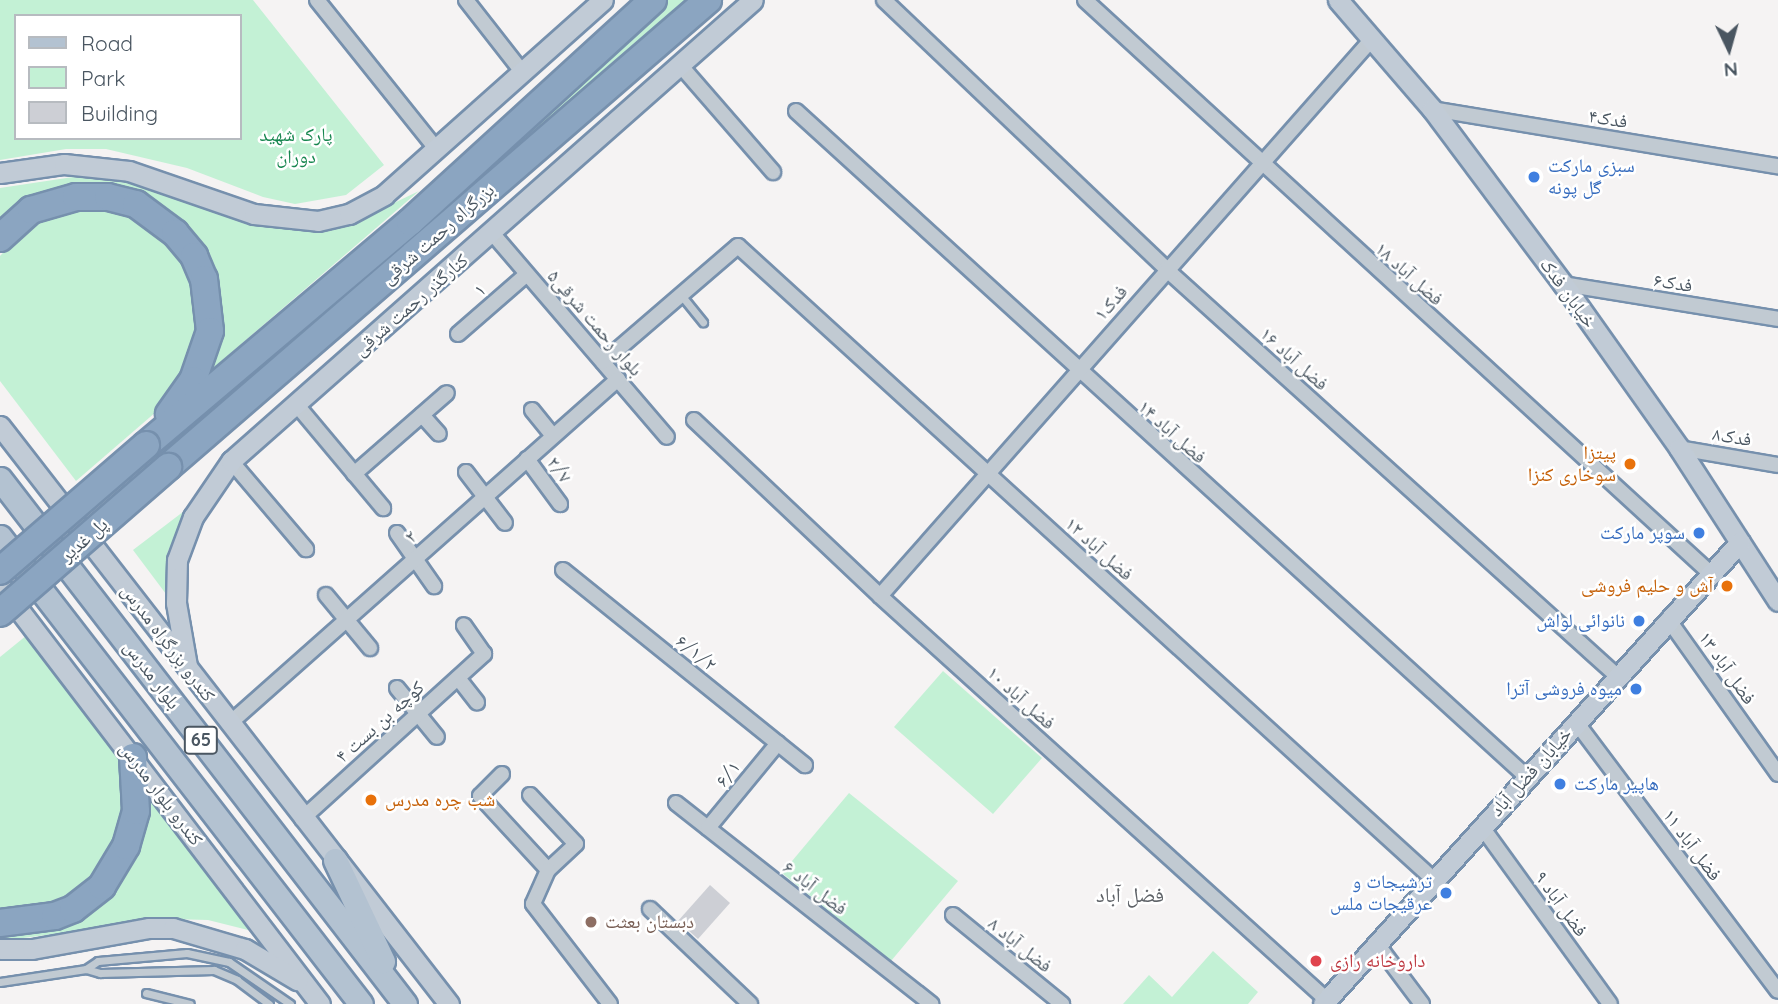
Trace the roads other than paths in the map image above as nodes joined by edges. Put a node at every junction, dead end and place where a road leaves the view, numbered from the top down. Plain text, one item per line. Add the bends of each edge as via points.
1 (317, 0) edge
2 (466, 0) edge
3 (603, 0) edge
4 (653, 0) edge
5 (708, 0) edge
6 (753, 0) edge
7 (884, 0) edge
8 (1085, 0) edge
9 (1338, 0) edge
10 (1373, 38) junction
11 (680, 65) junction
12 (523, 73) junction
13 (1432, 109) junction
14 (796, 111) dead end
15 (437, 150) junction
16 (1258, 163) junction
17 (1778, 166) edge
18 (773, 172) dead end
19 (0, 173) edge
20 (493, 234) junction
21 (0, 238) edge
22 (1166, 269) junction
23 (527, 274) junction
24 (1563, 284) junction
25 (681, 295) junction
26 (1778, 319) edge
27 (702, 322) dead end
28 (458, 334) dead end
29 (603, 362) junction
30 (1077, 372) junction
31 (618, 379) junction
32 (447, 393) dead end
33 (296, 404) junction
34 (533, 410) dead end
35 (422, 415) junction
36 (694, 420) dead end
37 (0, 426) edge
38 (439, 434) dead end
39 (553, 436) junction
40 (667, 437) dead end
41 (146, 445) junction
42 (1679, 448) junction
43 (527, 459) junction
44 (231, 461) junction
45 (1778, 465) edge
46 (168, 467) joint
47 (466, 472) dead end
48 (988, 473) junction
49 (354, 474) junction
50 (0, 479) edge
51 (485, 497) junction
52 (560, 504) dead end
53 (383, 508) dead end
54 (505, 523) dead end
55 (397, 533) dead end
56 (0, 537) edge
57 (1740, 542) junction
58 (306, 549) dead end
59 (415, 559) junction
60 (563, 570) dead end
61 (0, 571) edge
62 (1710, 573) junction
63 (0, 585) edge
64 (435, 586) dead end
65 (326, 594) dead end
66 (880, 596) junction
67 (1778, 601) edge
68 (0, 613) edge
69 (1668, 619) junction
70 (347, 620) junction
71 (464, 625) dead end
72 (370, 648) dead end
73 (187, 666) junction
74 (1617, 676) junction
75 (458, 678) junction
76 (397, 688) dead end
77 (477, 702) dead end
78 (418, 714) junction
79 (1576, 722) junction
80 (229, 724) junction
81 (437, 737) dead end
82 (778, 743) junction
83 (133, 757) junction
84 (805, 765) dead end
85 (502, 774) dead end
86 (1778, 774) edge
87 (1527, 777) junction
88 (530, 795) dead end
89 (676, 803) dead end
90 (302, 819) junction
91 (1482, 827) junction
92 (708, 828) junction
93 (335, 860) junction
94 (548, 870) junction
95 (1434, 880) junction
96 (650, 909) dead end
97 (953, 915) dead end
98 (0, 923) edge
99 (1377, 944) junction
100 (0, 949) edge
101 (86, 969) junction
102 (0, 982) edge
103 (305, 985) junction
104 (1778, 991) edge
105 (146, 993) dead end
106 (1325, 1002) edge
107 (404, 1003) edge
108 (190, 1004) edge
109 (269, 1004) edge
110 (290, 1004) edge
111 (320, 1004) edge
112 (361, 1004) edge
113 (449, 1004) edge
114 (610, 1004) edge
115 (750, 1004) edge
116 (931, 1004) edge
117 (1062, 1004) edge
118 (1422, 1004) edge
119 (1610, 1004) edge

1 - 15 street
2 - 12 street
3 - 12 main road
4 - 41 highway, بزرگراه رحمت شرقی via 403,228
5 - 46 highway, بزرگراه رحمت شرقی
6 - 11 main road, کنارگذر رحمت شرقی
7 - 22 street, فضل آباد ۱۶
8 - 16 street, فضل آباد ۱۸
9 - 10 main road, خیابان فدک
10 - 13 main road, خیابان فدک
10 - 16 street, فدک۱
11 - 18 street
11 - 20 main road, کنارگذر رحمت شرقی
12 - 15 main road
13 - 17 street, فدک۴
13 - 24 main road, خیابان فدک
14 - 30 street, فضل آباد ۱۴
15 - 19 main road via 367,206 318,221 254,214 129,172 64,164
16 - 22 street, فدک۱
16 - 62 street, فضل آباد ۱۸
20 - 23 street, ۵بلوار رحمت شرقی
20 - 33 main road, کنارگذر رحمت شرقی
21 - 41 highway via 43,206 76,197 108,197 136,204 160,219 194,256 211,306 204,357
22 - 30 street, فدک۱
22 - 74 street, فضل آباد ۱۶
23 - 28 street, ۱
23 - 29 street, ۵بلوار رحمت شرقی
24 - 26 street, فدک۶
24 - 42 main road, خیابان فدک
25 - 27 lane
25 - 29 street
25 - 48 street, فضل آباد ۱۲ via 738,246
29 - 31 street, ۵بلوار رحمت شرقی
30 - 48 street, فدک۱
30 - 87 street, فضل آباد ۱۴
31 - 39 street, ۲
31 - 40 street, ۵بلوار رحمت شرقی
32 - 35 street
33 - 44 main road, کنارگذر رحمت شرقی
33 - 49 street
34 - 39 street
35 - 38 street
35 - 49 street
36 - 66 street, فضل آباد ۱۰
37 - 73 main road, کندرو بزرگراه مدرس
39 - 43 street, ۲
41 - 61 highway, پل غدیر, bridge
42 - 45 street, فدک۸
42 - 57 main road, خیابان فدک
43 - 51 street, ۲
43 - 52 street, ۲/۷
44 - 58 street
44 - 73 main road, کنارگذر رحمت شرقی via 192,517 177,560 176,603
46 - 68 highway, پل غدیر, bridge
47 - 51 street
48 - 66 street, فدک۱
48 - 95 street, فضل آباد ۱۲
49 - 53 street
50 - 107 main road, بلوار مدرس / 65
51 - 54 street
51 - 59 street, ۲
55 - 59 street
56 - 112 main road, بلوار مدرس / 65
57 - 62 main road, خیابان فضل آباد
57 - 67 main road, خیابان فدک
59 - 64 street
59 - 70 street, ۲
60 - 82 street, ۶/۱/۲
62 - 69 main road, خیابان فضل آباد
63 - 83 main road, کندرو بلوار مدرس
65 - 70 street
66 - 106 street, فضل آباد ۱۰
69 - 74 main road, خیابان فضل آباد
69 - 86 street, فضل آباد ۱۳
70 - 72 street
70 - 80 street, ۲
71 - 75 street, کوچه بن بست ۴ via 484,654
73 - 80 main road, کندرو بزرگراه مدرس
74 - 79 main road, خیابان فضل آباد
75 - 77 street
75 - 78 street, کوچه بن بست ۴
76 - 78 street
78 - 81 street
78 - 90 street, کوچه بن بست ۴
79 - 87 main road, خیابان فضل آباد
79 - 104 street, فضل آباد ۱۱
80 - 90 main road, کندرو بزرگراه مدرس
82 - 84 street, ۶/۱/۲
82 - 92 street, ۶/۱
83 - 98 highway via 136,811 126,846 102,886 74,909 55,916
83 - 103 main road, کندرو بلوار مدرس
85 - 94 street via 480,796
87 - 91 main road, خیابان فضل آباد
88 - 94 street via 576,844
89 - 92 street, فضل آباد ۶
90 - 93 main road, کندرو بزرگراه مدرس
91 - 95 main road, خیابان فضل آباد
91 - 119 street, فضل آباد ۹
92 - 116 street, فضل آباد ۶
93 - 107 main road
93 - 113 main road
94 - 114 street via 533,904
95 - 99 main road, خیابان فضل آباد
96 - 115 street
97 - 117 street, فضل آباد ۸
99 - 106 main road, خیابان فضل آباد
99 - 118 street
100 - 103 main road via 32,949 149,928 173,929 245,948
101 - 102 lane
101 - 109 lane via 100,973 214,970 237,980
101 - 110 lane via 98,961 204,954 247,971
103 - 111 main road, کندرو بلوار مدرس
105 - 108 lane

